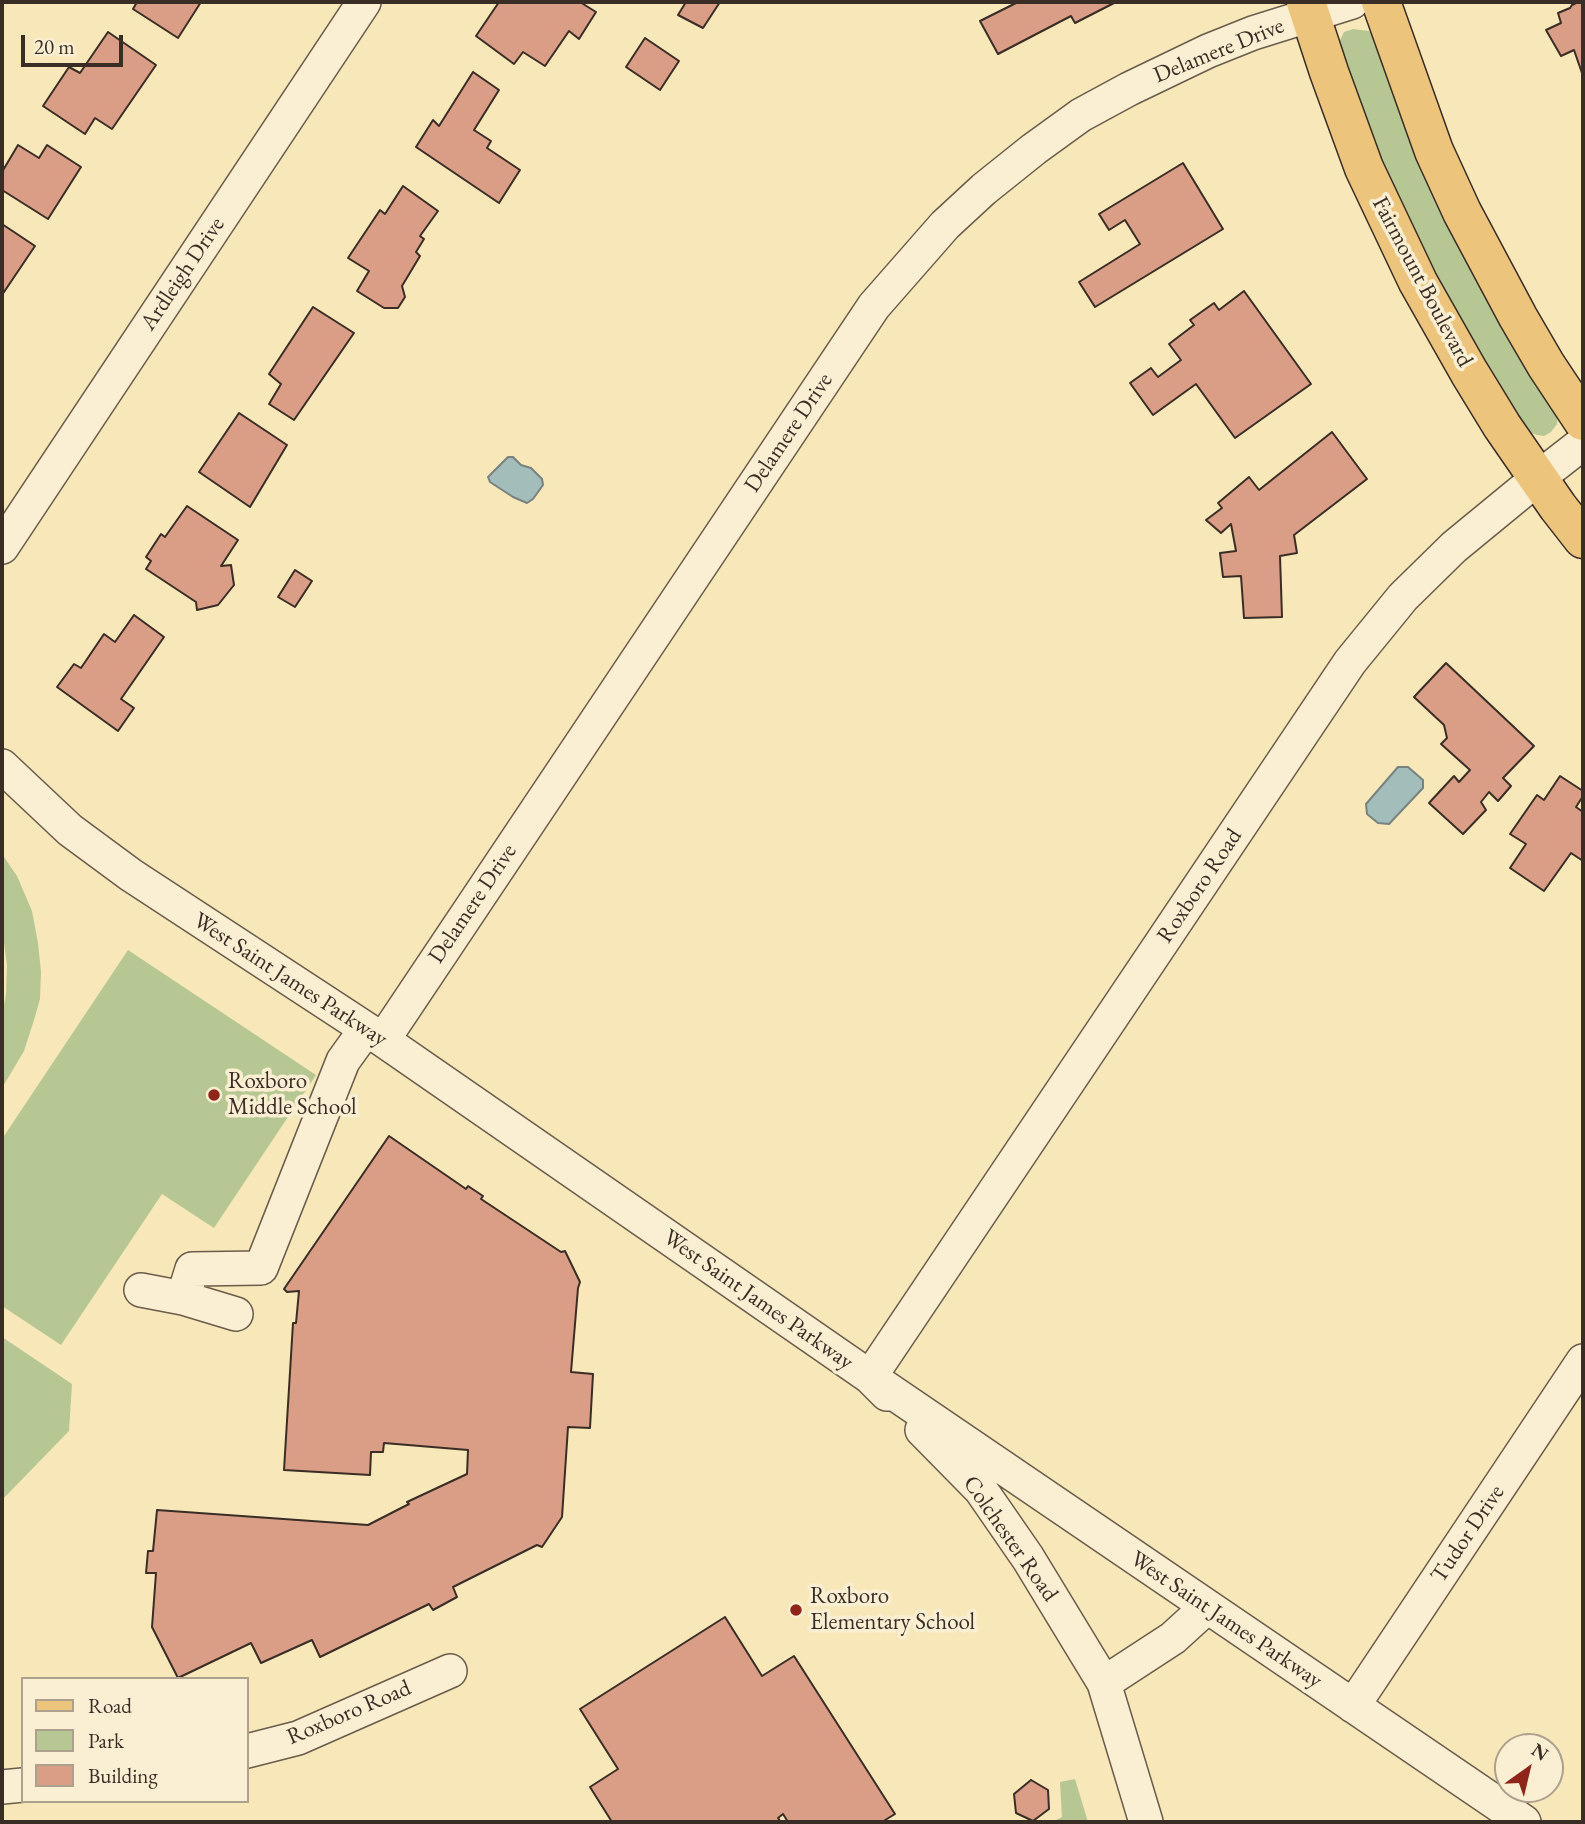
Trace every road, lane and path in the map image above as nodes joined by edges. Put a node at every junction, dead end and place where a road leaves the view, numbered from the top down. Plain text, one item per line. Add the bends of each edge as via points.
1 (364, 2) edge
2 (1352, 2) edge
3 (1381, 2) edge
4 (1308, 9) edge
5 (1583, 421) edge
6 (1583, 443) edge
7 (1538, 478) junction
8 (1583, 539) edge
9 (2, 547) edge
10 (2, 766) edge
11 (374, 1034) junction
12 (141, 1290) dead end
13 (183, 1298) junction
14 (236, 1314) dead end
15 (1583, 1361) edge
16 (870, 1377) junction
17 (1207, 1607) junction
18 (450, 1671) dead end
19 (1104, 1683) junction
20 (1353, 1706) junction
21 (248, 1751) edge
22 (21, 1785) edge
23 (2, 1787) edge
24 (1146, 1822) edge
25 (1524, 1822) edge

1 - 9 street, Ardleigh Drive
2 - 4 street, Delamere Drive
3 - 5 main road via 1434,151 1462,212 1518,317
4 - 7 main road, Fairmount Boulevard via 1360,157 1393,232 1469,372
4 - 11 street, Delamere Drive via 1208,51 1081,115 984,189 907,266 868,315
6 - 7 street, Roxboro Road
7 - 8 main road, Fairmount Boulevard
7 - 16 street, Roxboro Road via 1445,555 1403,597 1350,662
10 - 11 street, West Saint James Parkway via 70,830 131,875
11 - 13 street, Delamere Drive via 344,1062 261,1268 192,1269
11 - 16 street, West Saint James Parkway
12 - 13 street
13 - 14 street
15 - 20 street, Tudor Drive
16 - 17 street, West Saint James Parkway
16 - 19 street, Colchester Road via 981,1490
17 - 19 street via 1173,1638
17 - 20 street, West Saint James Parkway
18 - 21 street, Roxboro Road via 298,1738
19 - 24 street, Colchester Road
20 - 25 street, West Saint James Parkway
22 - 23 street

